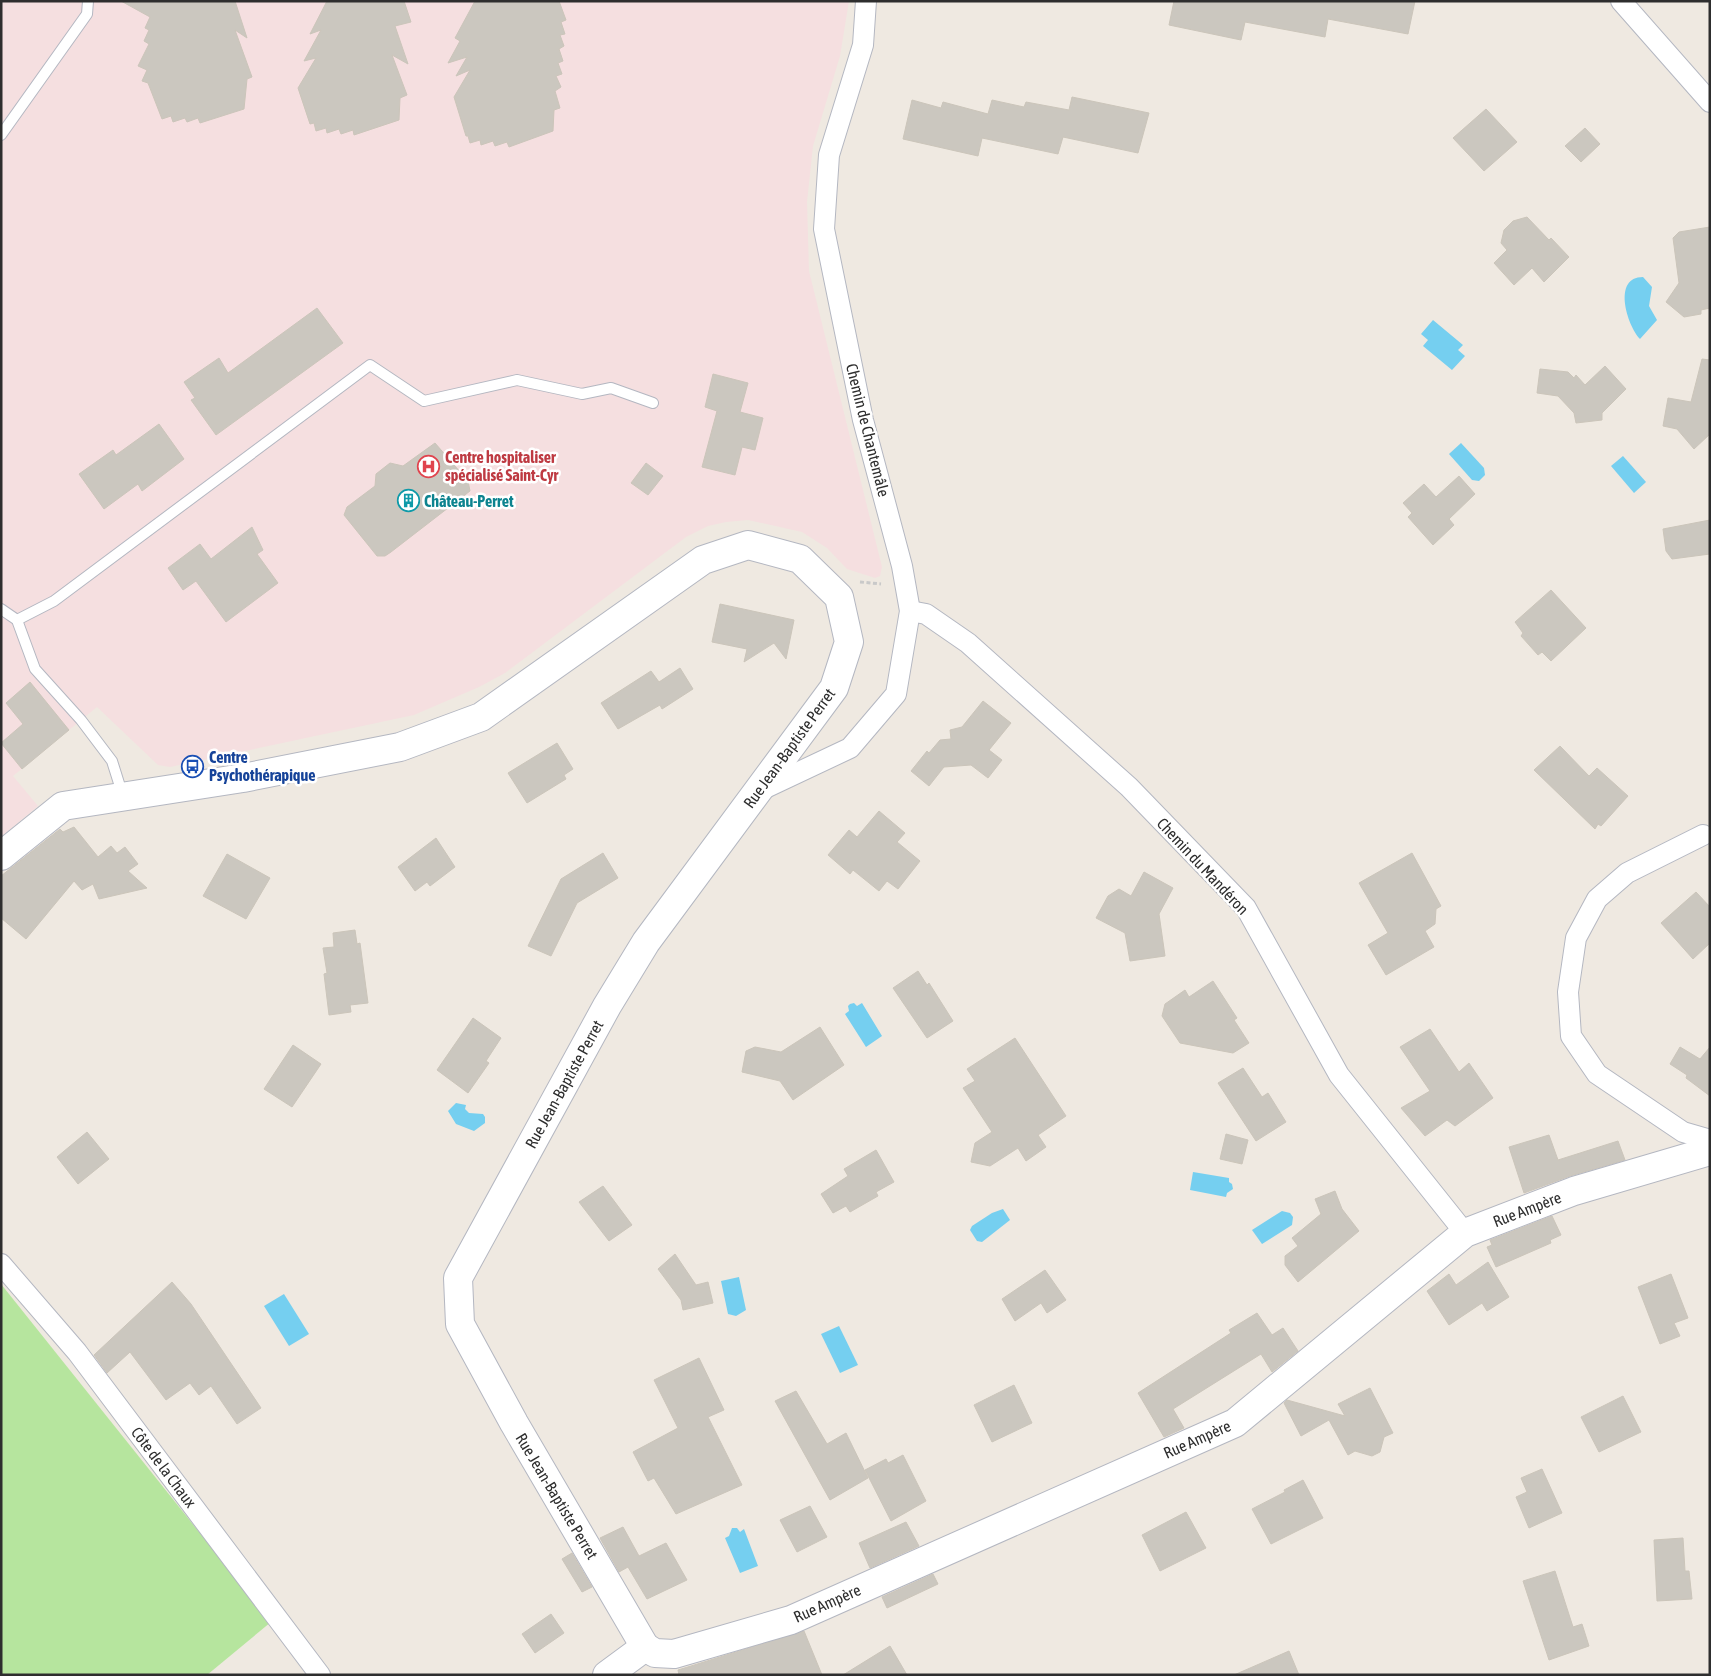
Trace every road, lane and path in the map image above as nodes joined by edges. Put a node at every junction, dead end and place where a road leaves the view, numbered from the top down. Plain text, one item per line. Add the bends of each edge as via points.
1 (88, 1) edge
2 (866, 1) edge
3 (1621, 1) edge
4 (1710, 102) edge
5 (1, 135) edge
6 (653, 403) dead end
7 (1, 609) edge
8 (910, 611) junction
9 (17, 620) junction
10 (760, 790) junction
11 (124, 797) junction
12 (1703, 835) dead end
13 (1, 856) edge
14 (1710, 1140) edge
15 (1710, 1151) edge
16 (1464, 1233) junction
17 (1, 1264) edge
18 (645, 1648) junction
19 (320, 1675) edge
20 (607, 1675) edge

1 - 5 lane via 87,14
2 - 8 street, Chemin de Chantemâle via 863,45 829,155 824,229 863,420 902,566
3 - 4 street
6 - 9 lane via 611,388 582,394 518,380 424,401 370,365 54,601
7 - 9 lane
8 - 10 street, Chemin de Chantemâle via 896,694 850,748
8 - 16 street, Chemin du Mandéron via 926,614 968,643 1129,787 1246,908 1339,1075
9 - 11 lane via 35,669 112,761
10 - 11 street, Rue Jean-Baptiste Perret via 834,688 849,642 839,597 800,559 748,545 703,560 481,717 400,747 243,778
10 - 18 street, Rue Jean-Baptiste Perret via 646,942 607,1006 458,1278 460,1324
11 - 13 street, Rue Jean-Baptiste Perret via 63,806
12 - 14 street via 1627,873 1596,899 1576,938 1568,992 1571,1036 1597,1074 1683,1132
15 - 16 street, Rue Ampère via 1574,1191
16 - 18 street, Rue Ampère via 1235,1423 791,1620 674,1654 655,1653
17 - 19 street, Côte de la Chaux via 77,1352
18 - 20 street

